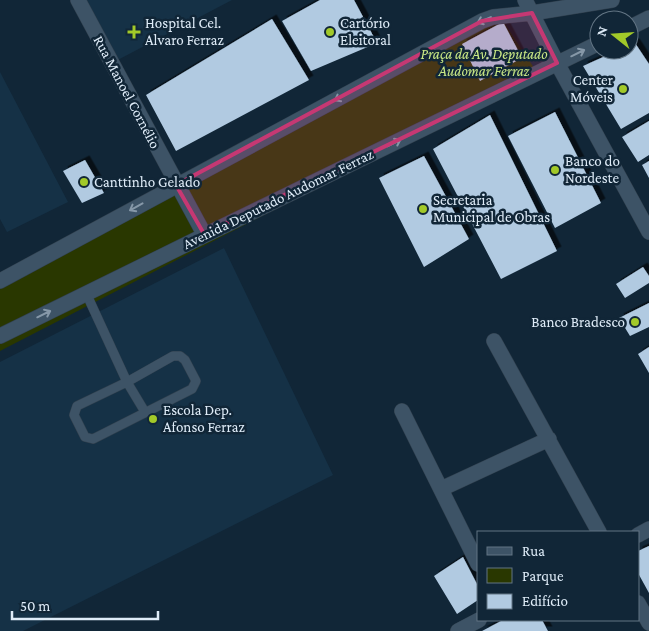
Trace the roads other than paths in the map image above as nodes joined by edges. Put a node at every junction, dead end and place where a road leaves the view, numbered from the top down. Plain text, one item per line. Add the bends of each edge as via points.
1 (78, 0) edge
2 (612, 0) edge
3 (528, 7) edge
4 (589, 47) edge
5 (556, 64) junction
6 (176, 185) junction
7 (649, 232) edge
8 (204, 234) junction
9 (0, 281) edge
10 (86, 293) junction
11 (0, 336) edge
12 (494, 341) dead end
13 (127, 382) junction
14 (402, 411) dead end
15 (145, 412) junction
16 (549, 439) junction
17 (441, 490) junction
18 (598, 531) edge
19 (477, 562) edge
20 (639, 605) edge
21 (477, 621) edge
22 (649, 623) edge
23 (458, 631) edge

1 - 6 street, Rua Manoel Cornélio
2 - 3 street
3 - 5 street
3 -> 6 street via 482,21
5 -> 4 street, Avenida Deputado Audomar Ferraz
5 - 7 street
8 -> 5 street, Avenida Deputado Audomar Ferraz
6 - 8 street, Rua Manoel Cornélio
6 -> 9 street
8 - 10 street, Avenida Deputado Audomar Ferraz
11 -> 10 street, Avenida Deputado Audomar Ferraz
10 - 13 lane
12 - 16 street
13 - 15 lane
13 - 15 lane via 173,356 184,360 196,381 192,389
13 - 15 lane via 77,406 74,415 85,437 93,439
14 - 17 street
16 - 17 street
16 - 18 street
17 - 19 street
20 - 22 street
21 - 23 street

